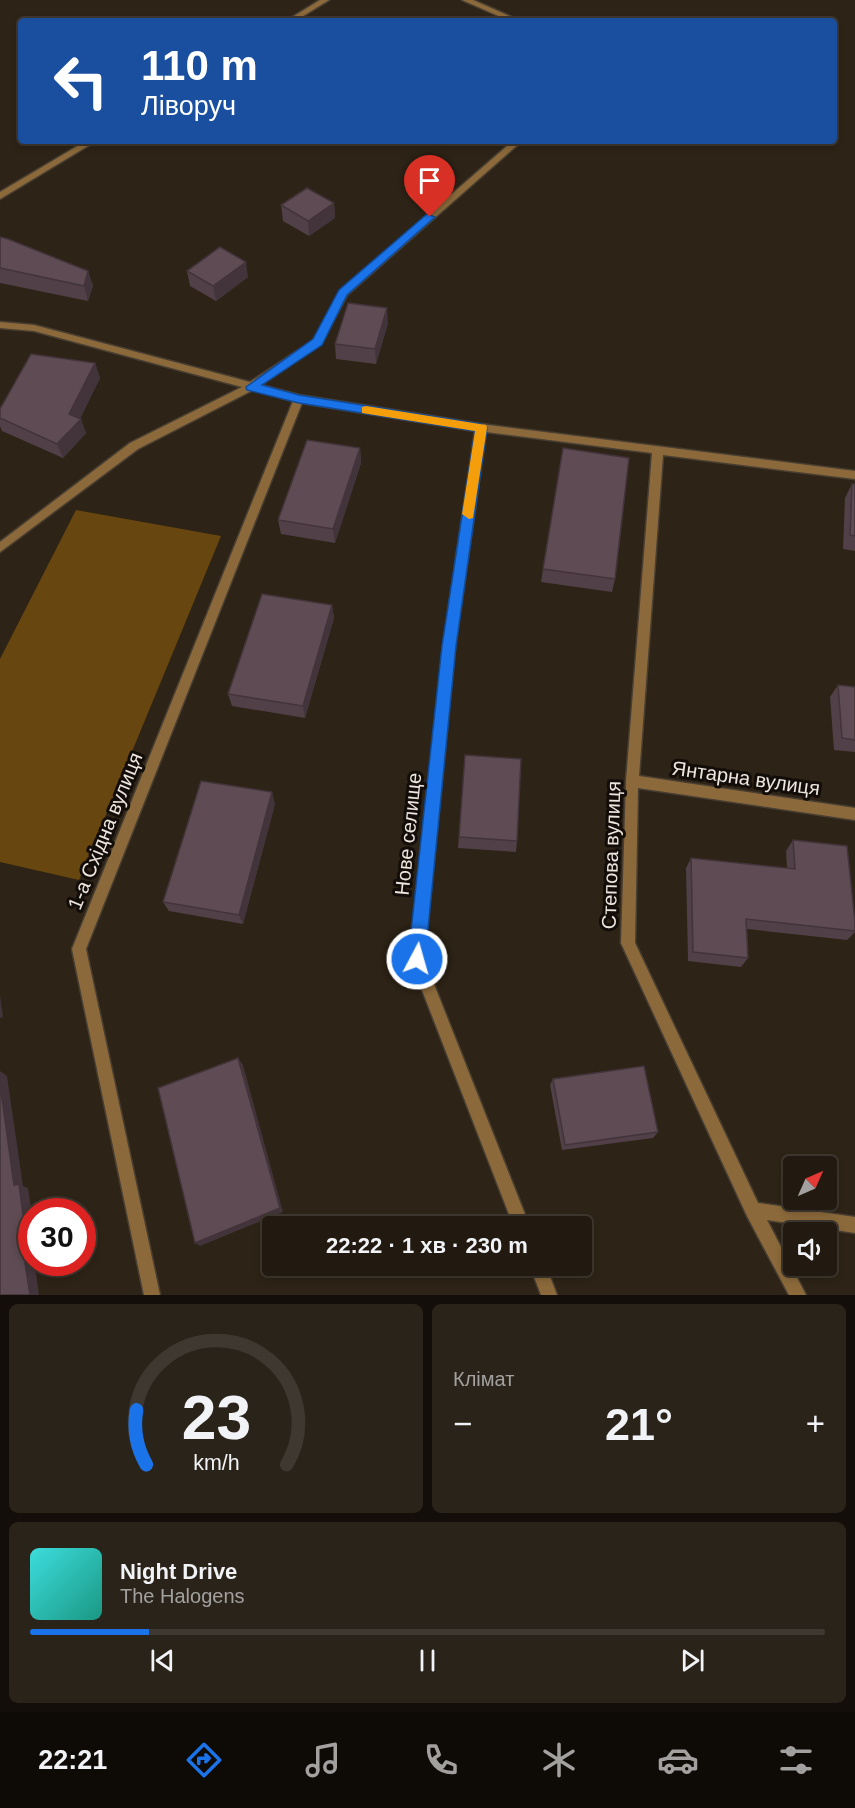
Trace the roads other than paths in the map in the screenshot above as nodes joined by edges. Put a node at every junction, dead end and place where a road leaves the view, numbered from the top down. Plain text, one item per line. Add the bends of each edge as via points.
1 (325, 0) edge
2 (466, 0) edge
3 (295, 18) edge
4 (510, 18) edge
5 (87, 144) edge
6 (515, 144) edge
7 (0, 196) edge
8 (0, 324) edge
9 (251, 387) junction
10 (299, 399) junction
11 (481, 428) junction
12 (658, 450) junction
13 (855, 475) edge
14 (0, 548) edge
15 (632, 781) junction
16 (855, 814) edge
17 (753, 1210) junction
18 (518, 1216) edge
19 (855, 1225) edge
20 (542, 1276) edge
21 (152, 1295) edge
22 (549, 1295) edge
23 (798, 1295) edge

1 - 3 street
2 - 4 street
5 - 7 street
6 - 9 street via 342,292 318,342
8 - 9 street via 34,328
9 - 10 street
9 - 14 street via 134,446
10 - 11 street
10 - 21 street, 1-а Східна вулиця via 79,949
11 - 12 street
11 - 18 street, Нове селище via 449,646 417,959
12 - 13 street
12 - 15 street, Степова вулиця
15 - 16 street, Янтарна вулиця
15 - 17 street, Степова вулиця via 628,943
17 - 19 street
17 - 23 street, Степова вулиця
20 - 22 street

